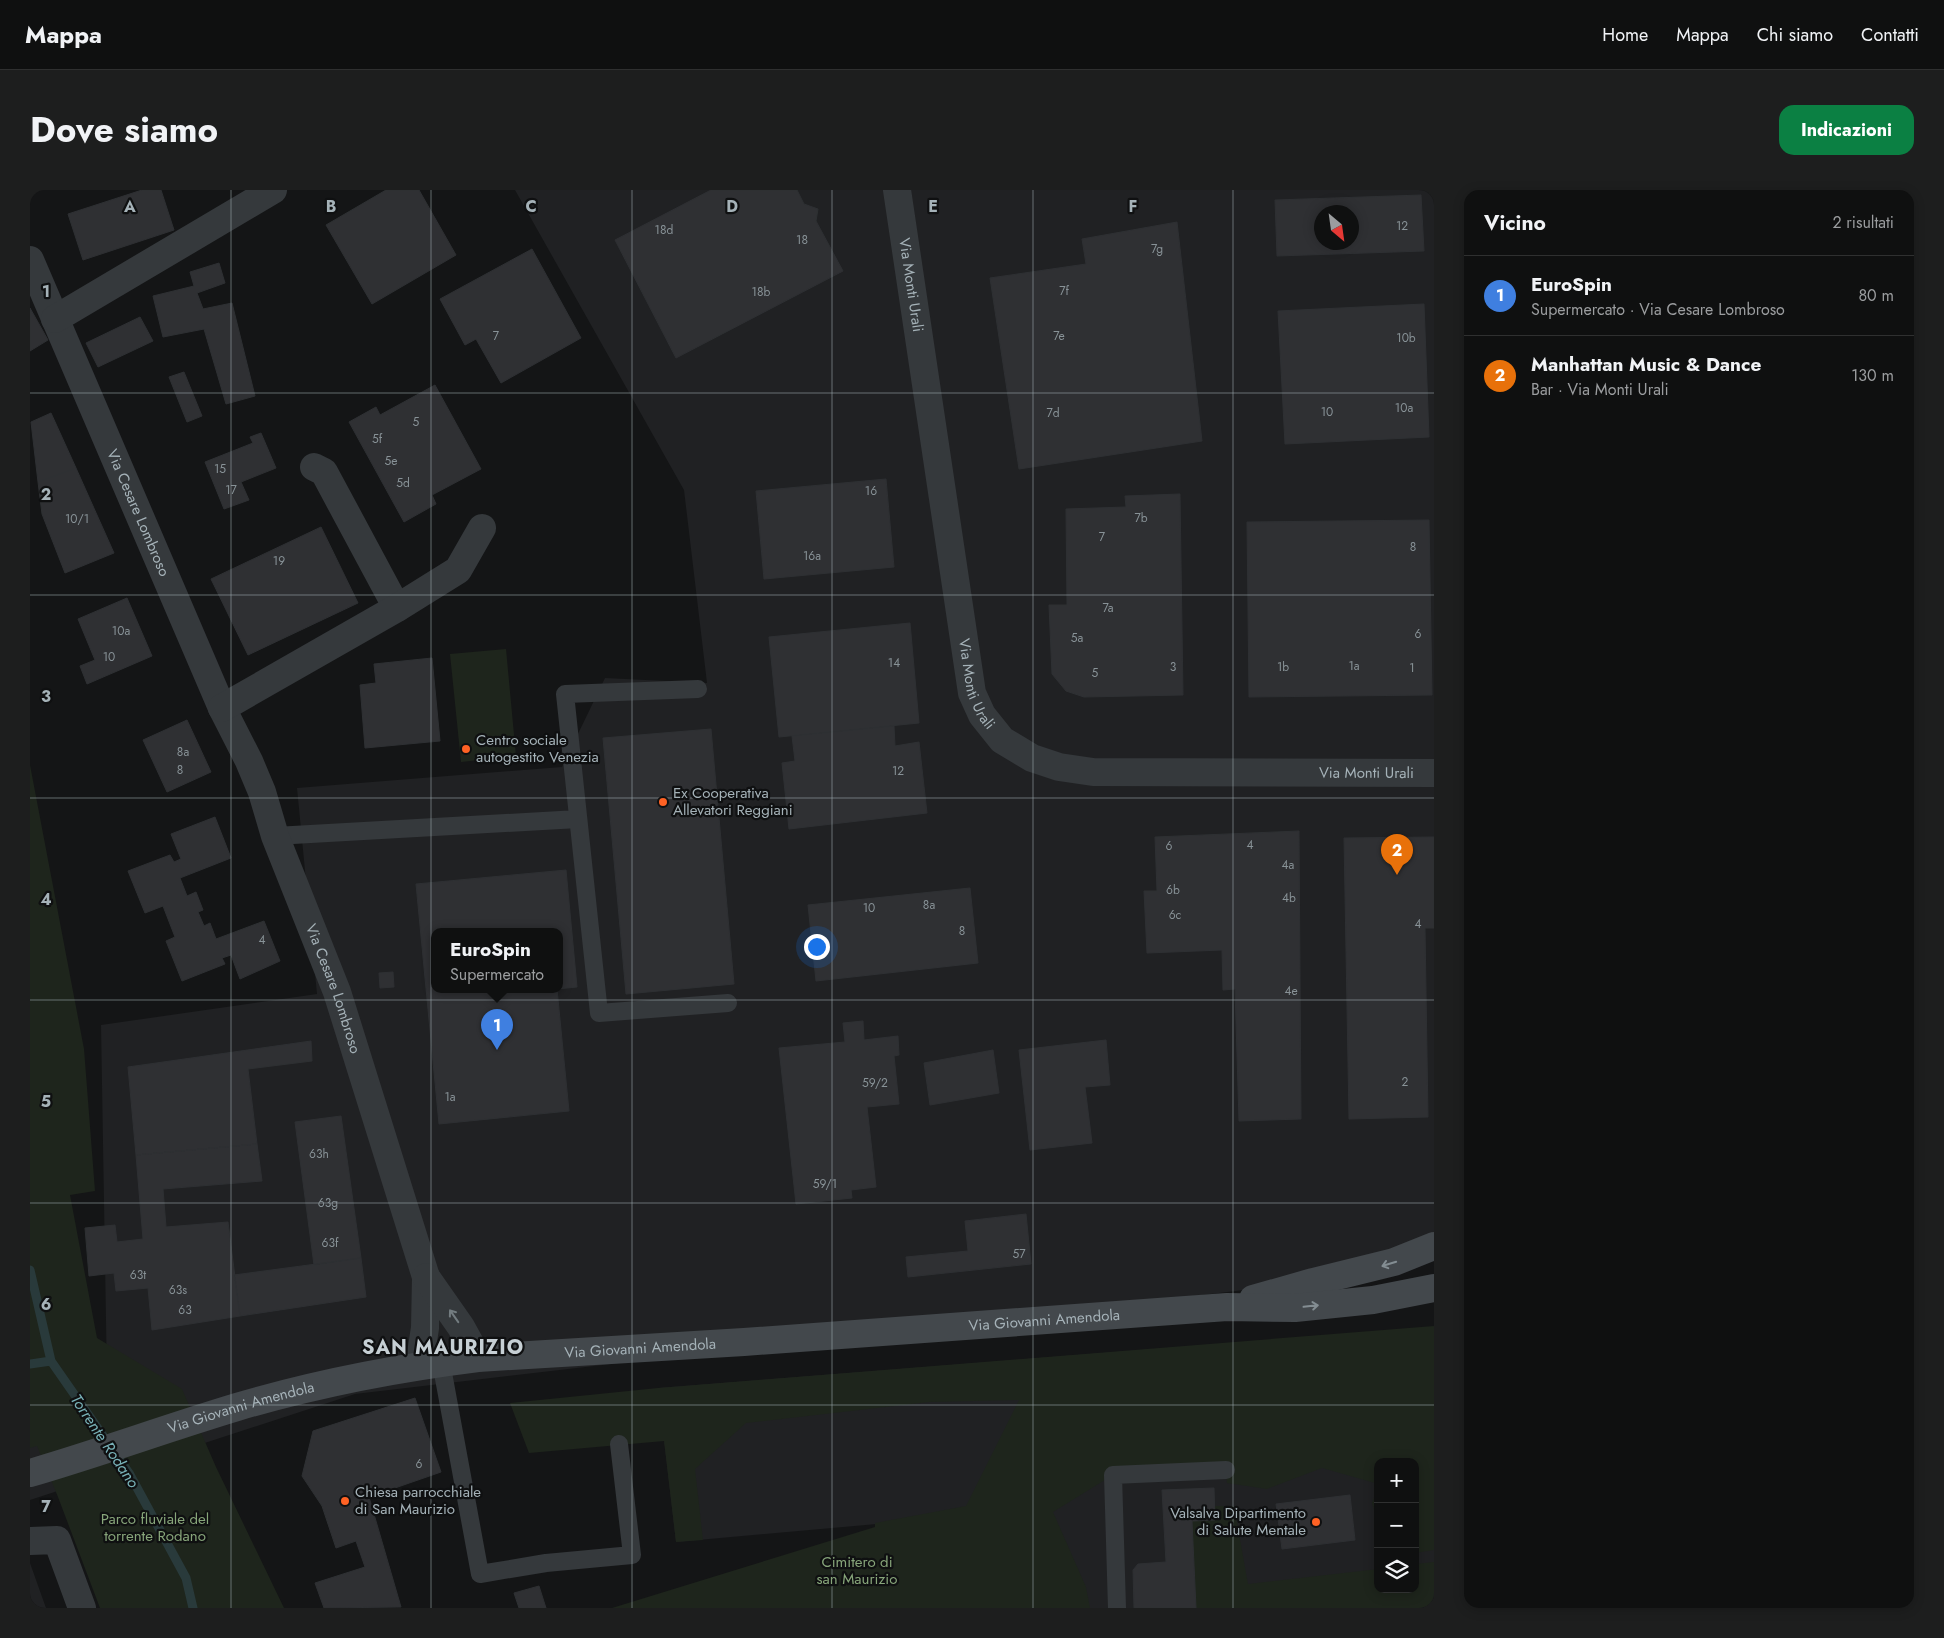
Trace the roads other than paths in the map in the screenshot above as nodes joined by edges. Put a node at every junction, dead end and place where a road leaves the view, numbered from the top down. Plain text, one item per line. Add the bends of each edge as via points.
1 (274, 190) edge
2 (897, 190) edge
3 (30, 260) edge
4 (55, 319) junction
5 (314, 467) dead end
6 (482, 528) dead end
7 (397, 608) junction
8 (698, 689) dead end
9 (222, 708) junction
10 (1434, 773) edge
11 (578, 819) junction
12 (275, 836) junction
13 (728, 1003) dead end
14 (1434, 1246) edge
15 (426, 1277) junction
16 (1434, 1288) edge
17 (1227, 1307) junction
18 (478, 1358) junction
19 (430, 1364) junction
20 (619, 1444) dead end
21 (1226, 1470) dead end
22 (30, 1473) edge
23 (30, 1541) edge
24 (82, 1608) edge
25 (1117, 1608) edge

1 - 4 street
2 - 10 street, Via Monti Urali via 972,693 982,715 1002,740 1032,758 1059,767 1093,772
3 - 4 street, Via Cesare Lombroso
4 - 9 street, Via Cesare Lombroso
5 - 7 street via 324,472
6 - 7 street via 458,570
7 - 9 street
8 - 11 lane via 565,694
9 - 12 street, Via Cesare Lombroso via 262,792
11 - 12 lane
11 - 13 lane via 599,1013
12 - 15 street, Via Cesare Lombroso via 337,992
14 -> 17 main road, Via Giovanni Amendola via 1394,1262
18 -> 15 street, Via Cesare Lombroso
15 - 19 street, Via Cesare Lombroso via 425,1328
17 -> 16 main road, Via Giovanni Amendola via 1295,1308 1373,1300
17 - 18 main road, Via Giovanni Amendola
18 - 19 main road, Via Giovanni Amendola
19 - 20 lane via 480,1574 632,1554
19 - 22 main road, Via Giovanni Amendola via 286,1394
21 - 25 lane via 1113,1475
23 - 24 street via 57,1540

